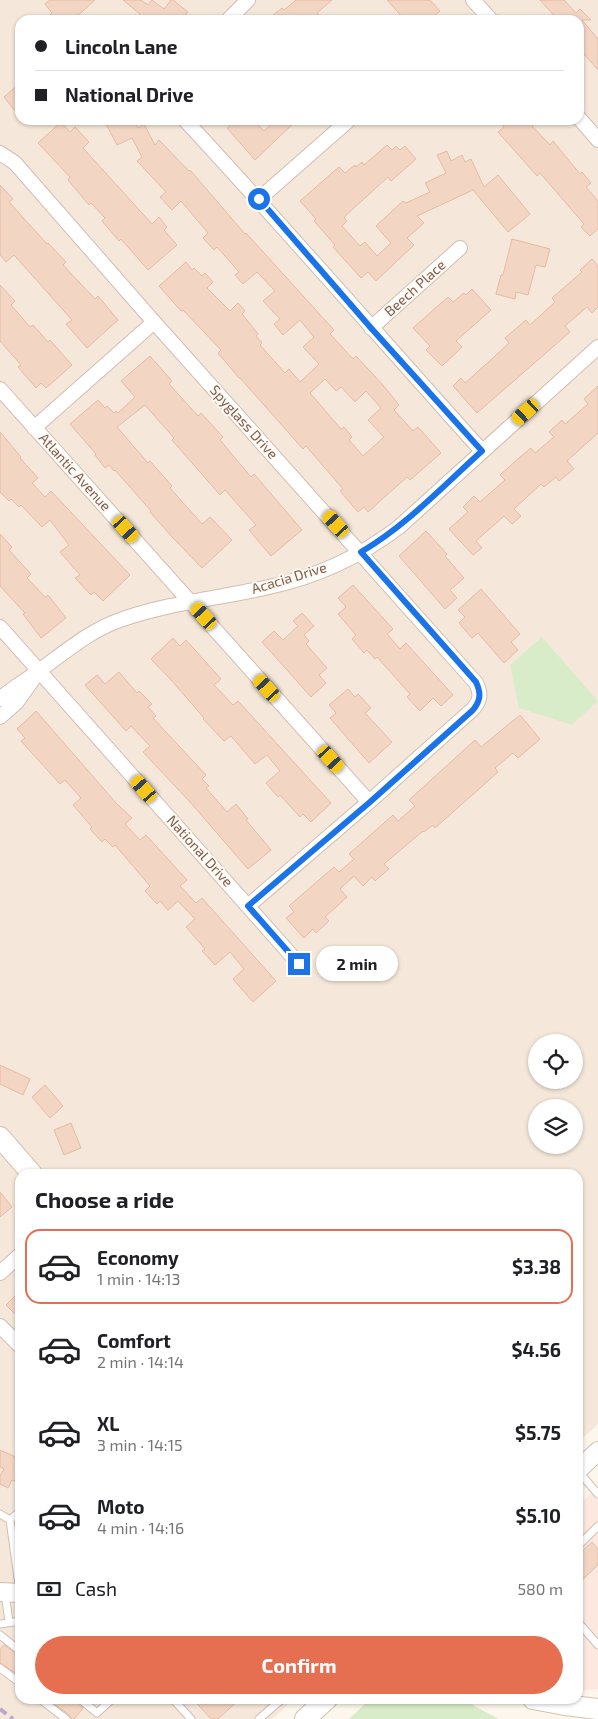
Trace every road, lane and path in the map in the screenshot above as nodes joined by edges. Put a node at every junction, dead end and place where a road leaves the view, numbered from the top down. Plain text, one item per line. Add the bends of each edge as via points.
1 (248, 0) edge
2 (473, 0) edge
3 (233, 15) edge
4 (486, 15) edge
5 (584, 124) edge
6 (190, 125) edge
7 (343, 125) edge
8 (598, 140) edge
9 (0, 153) edge
10 (259, 199) junction
11 (460, 248) dead end
12 (154, 322) junction
13 (371, 328) junction
14 (598, 347) edge
15 (0, 389) edge
16 (34, 428) junction
17 (482, 451) junction
18 (361, 552) junction
19 (191, 602) junction
20 (0, 627) edge
21 (39, 671) junction
22 (0, 699) edge
23 (0, 717) edge
24 (370, 802) junction
25 (248, 906) junction
26 (299, 964) dead end
27 (0, 1137) edge
28 (28, 1169) edge
29 (15, 1260) edge
30 (0, 1273) edge
31 (0, 1326) edge
32 (15, 1341) edge
33 (598, 1451) edge
34 (583, 1465) edge
35 (583, 1476) edge
36 (598, 1494) edge
37 (0, 1514) edge
38 (15, 1516) edge
39 (10, 1520) junction
40 (598, 1526) edge
41 (583, 1541) edge
42 (11, 1592) edge
43 (15, 1621) edge
44 (9, 1622) junction
45 (0, 1624) edge
46 (583, 1628) edge
47 (0, 1635) edge
48 (598, 1645) edge
49 (15, 1647) edge
50 (0, 1668) edge
51 (15, 1679) edge
52 (46, 1704) edge
53 (87, 1704) edge
54 (106, 1704) edge
55 (178, 1704) edge
56 (276, 1704) edge
57 (322, 1704) edge
58 (560, 1704) edge
59 (598, 1709) edge
60 (97, 1712) junction
61 (66, 1719) edge
62 (90, 1719) edge
63 (192, 1719) edge
64 (259, 1719) edge
65 (305, 1719) edge

1 - 3 street
2 - 4 street
5 - 8 street
6 - 10 street
7 - 10 street
9 - 12 street, Spyglass Drive via 16,163
10 - 13 street
11 - 13 street, Beech Place
12 - 16 street
12 - 18 street, Spyglass Drive
13 - 17 street
14 - 17 street, Acacia Drive
15 - 16 street, Atlantic Avenue
16 - 19 street, Atlantic Avenue
17 - 18 street, Acacia Drive via 399,527
18 - 19 street, Acacia Drive via 316,573 271,587
18 - 24 street, Spyglass Drive via 476,682 480,697 473,710
19 - 21 street, Acacia Drive via 119,620 87,636
19 - 24 street, Atlantic Avenue
20 - 21 street, National Drive
21 - 22 street, Acacia Drive
21 - 23 street, Acacia Drive via 17,702
21 - 25 street, National Drive
24 - 25 street
25 - 26 street, National Drive
27 - 28 main road
29 - 30 street
31 - 32 street
33 - 34 street
35 - 36 lane
37 - 39 lane
38 - 39 lane
39 - 42 lane
40 - 41 lane
42 - 44 lane
43 - 44 lane
44 - 45 lane
46 - 48 lane
47 - 49 lane
50 - 51 lane
52 - 61 lane
53 - 60 lane
54 - 60 lane
55 - 63 lane
56 - 64 lane
57 - 65 main road
58 - 59 main road
60 - 62 lane

